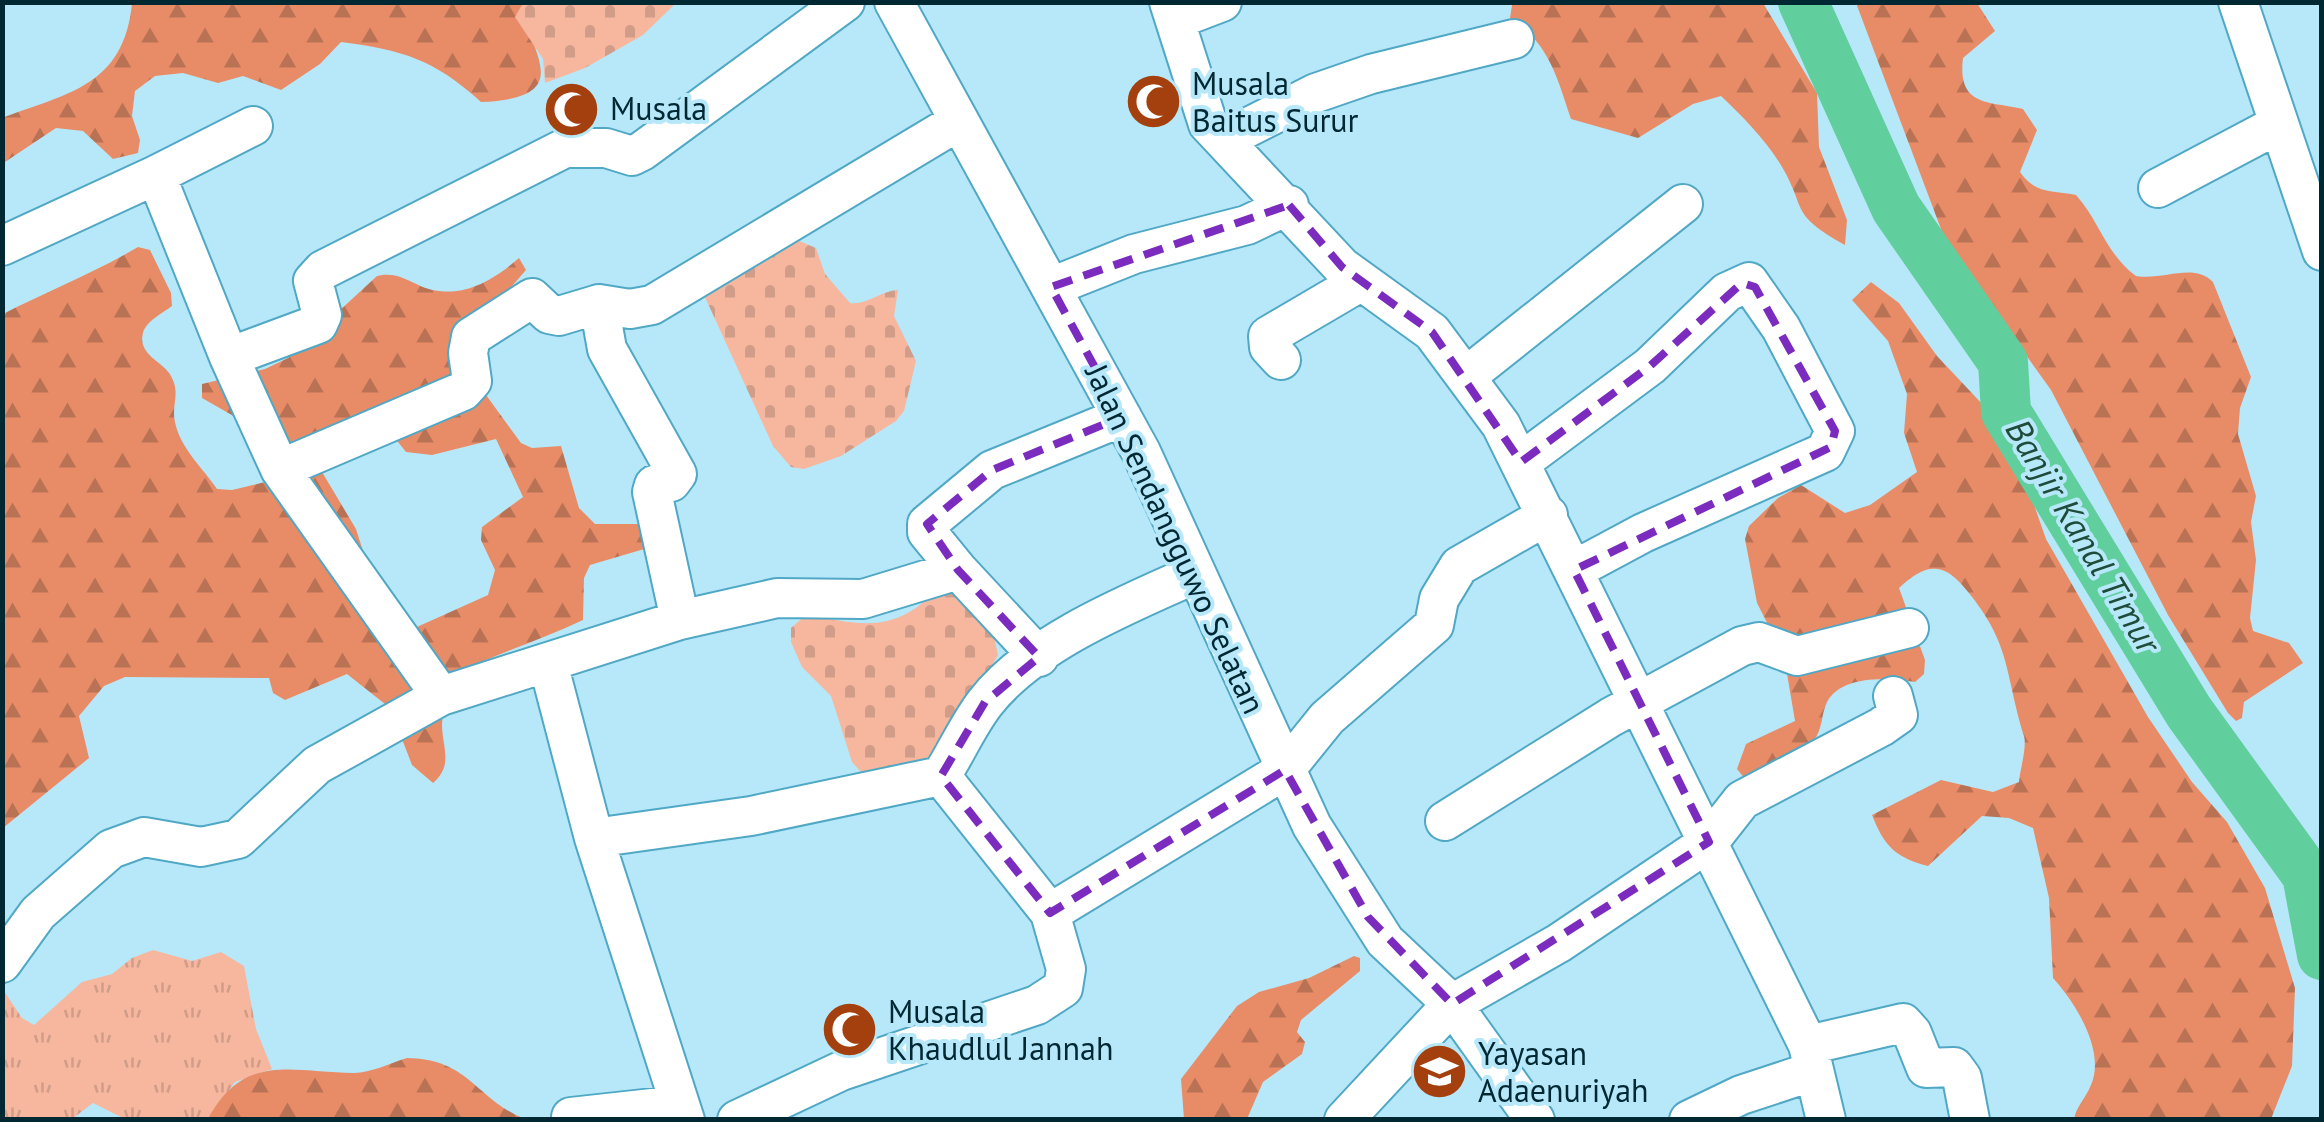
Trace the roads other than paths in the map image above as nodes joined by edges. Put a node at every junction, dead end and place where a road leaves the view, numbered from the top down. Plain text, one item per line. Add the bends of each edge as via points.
1 (844, 2) edge
2 (894, 2) edge
3 (1222, 2) edge
4 (2238, 2) edge
5 (1172, 11) edge
6 (1514, 39) dead end
7 (959, 121) junction
8 (2279, 124) junction
9 (252, 126) dead end
10 (1222, 140) junction
11 (156, 176) junction
12 (2158, 188) dead end
13 (1683, 204) dead end
14 (1289, 205) junction
15 (2, 246) edge
16 (2322, 251) edge
17 (1360, 282) junction
18 (1050, 287) junction
19 (598, 304) junction
20 (229, 357) junction
21 (1281, 360) dead end
22 (1468, 376) junction
23 (1122, 418) junction
24 (1520, 462) junction
25 (280, 469) junction
26 (1548, 516) junction
27 (958, 570) junction
28 (1574, 570) junction
29 (1195, 574) junction
30 (680, 620) junction
31 (1909, 628) dead end
32 (1039, 657) junction
33 (548, 663) junction
34 (441, 696) junction
35 (1893, 696) dead end
36 (1638, 704) junction
37 (1285, 770) junction
38 (941, 776) junction
39 (1445, 821) dead end
40 (594, 838) junction
41 (1708, 842) junction
42 (1050, 913) junction
43 (2, 963) edge
44 (1452, 1004) junction
45 (1811, 1058) junction
46 (683, 1112) edge
47 (571, 1117) dead end
48 (737, 1120) edge
49 (1344, 1120) edge
50 (1535, 1120) edge
51 (1689, 1120) edge
52 (1826, 1120) edge
53 (1970, 1120) edge

1 - 20 street via 642,152 565,148 323,270 313,281 322,315 318,324
2 - 7 street, Jalan Sendangguwo Selatan
3 - 5 street
4 - 8 street
5 - 10 street via 1208,124
6 - 10 street via 1353,80
7 - 18 street, Jalan Sendangguwo Selatan
7 - 19 street via 652,306
8 - 12 street
8 - 16 street
9 - 11 street
10 - 14 street
11 - 15 street
11 - 20 street
13 - 22 street
14 - 17 street
14 - 18 street via 1247,225 1134,254
17 - 21 street via 1268,336
17 - 22 street via 1432,332
18 - 23 street, Jalan Sendangguwo Selatan
19 - 25 street via 558,316 532,298 471,337 472,381 463,391
19 - 30 street via 607,349 677,474 652,492
20 - 25 street
22 - 24 street
23 - 27 street via 992,470 928,524 927,532
23 - 29 street, Jalan Sendangguwo Selatan
24 - 26 street
24 - 28 street via 1650,366 1727,292 1749,282 1835,432 1825,452
25 - 34 street
26 - 28 street
26 - 37 street via 1458,566 1439,598 1434,624 1327,718
27 - 30 street via 863,599 777,598
27 - 32 street
28 - 36 street
29 - 32 street via 1105,614
29 - 37 street, Jalan Sendangguwo Selatan
30 - 33 street
31 - 36 street via 1797,656 1759,642 1742,646
32 - 38 street via 986,702
33 - 34 street
33 - 40 street
34 - 43 street via 317,765 238,839 201,847 144,837 111,849 38,912
35 - 41 street via 1898,714 1742,800
36 - 39 street
36 - 41 street
37 - 42 street
37 - 44 street, Jalan Sendangguwo Selatan via 1368,918
38 - 40 street via 751,816
38 - 42 street
40 - 46 street
41 - 44 street via 1531,961
41 - 45 street
42 - 48 street via 1066,969 1063,988 1036,1005 841,1071
44 - 49 street
44 - 50 street, Jalan Sendangguwo Selatan
45 - 51 street
45 - 52 street
45 - 53 street via 1903,1023 1926,1068 1954,1067 1960,1073
46 - 47 street

